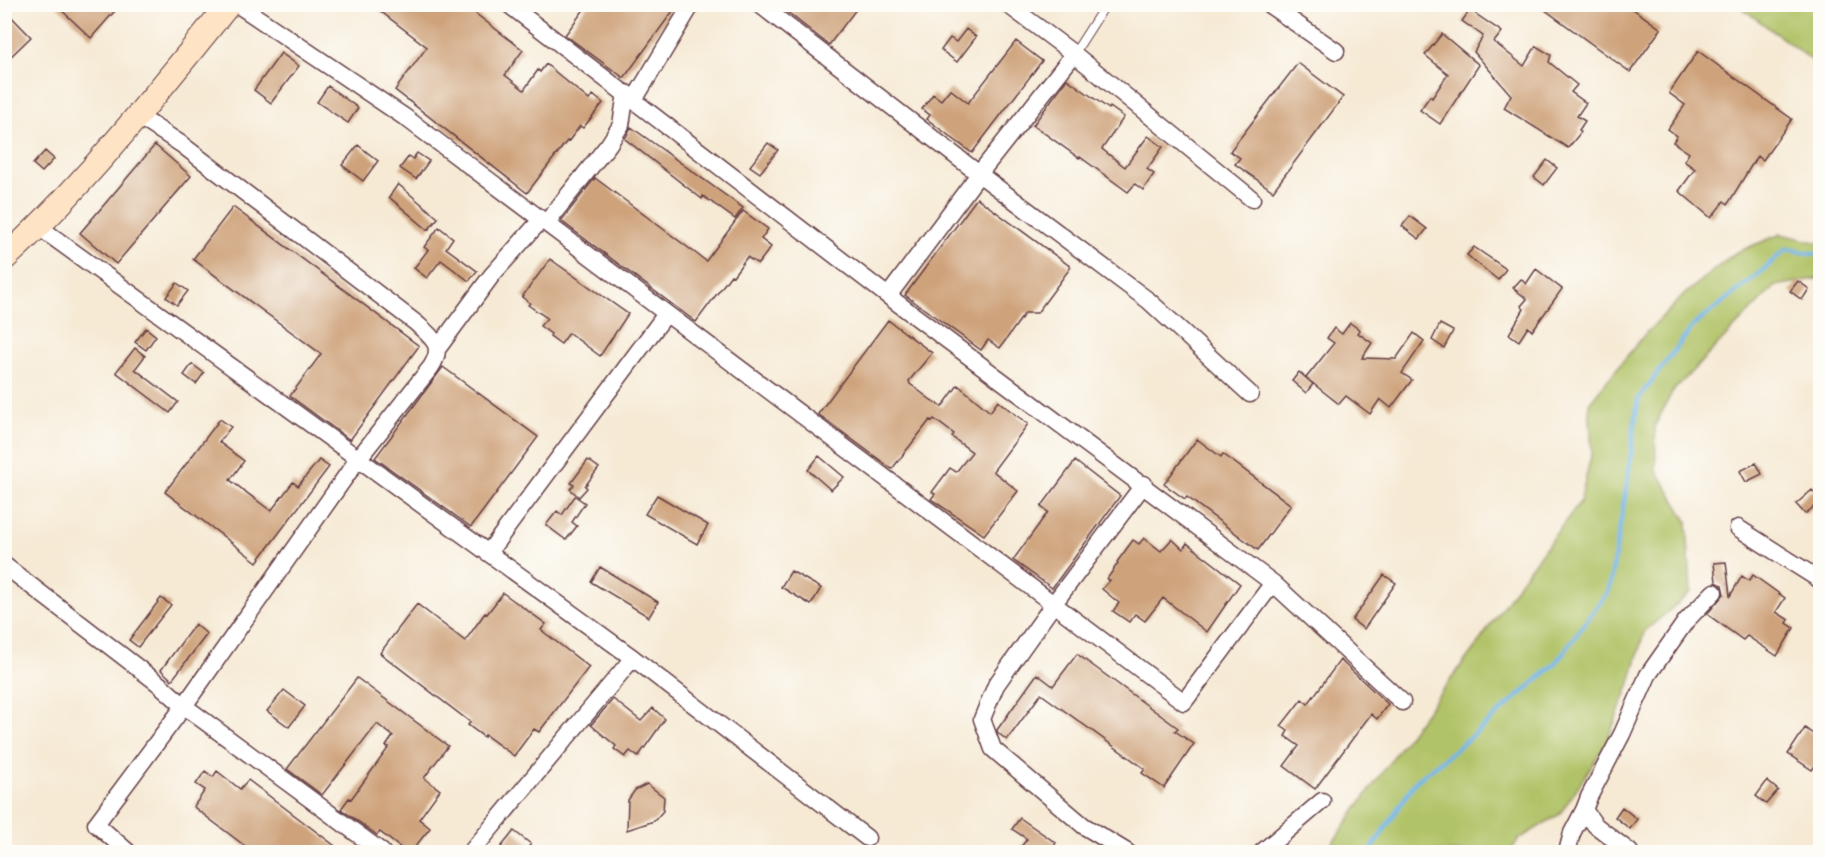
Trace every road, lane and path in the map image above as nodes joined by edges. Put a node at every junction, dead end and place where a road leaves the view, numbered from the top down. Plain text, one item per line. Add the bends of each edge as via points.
1 (229, 4) edge
2 (237, 4) edge
3 (508, 4) edge
4 (692, 4) edge
5 (759, 4) edge
6 (1007, 4) edge
7 (1106, 4) edge
8 (1268, 4) edge
9 (1336, 51) dead end
10 (1074, 54) junction
11 (630, 97) junction
12 (138, 116) junction
13 (979, 174) junction
14 (1252, 199) dead end
15 (544, 222) junction
16 (39, 227) junction
17 (4, 259) edge
18 (888, 296) junction
19 (666, 314) junction
20 (438, 348) junction
21 (1250, 394) dead end
22 (358, 459) junction
23 (1144, 484) dead end
24 (1738, 528) dead end
25 (488, 553) junction
26 (4, 565) edge
27 (1821, 580) edge
28 (1273, 583) junction
29 (1714, 592) dead end
30 (633, 658) junction
31 (1402, 702) dead end
32 (184, 706) junction
33 (1322, 801) dead end
34 (1584, 810) junction
35 (867, 838) dead end
36 (128, 852) edge
37 (382, 852) edge
38 (471, 852) edge
39 (1127, 852) edge
40 (1262, 852) edge
41 (1567, 852) edge
42 (1630, 852) edge

1 - 12 main road
2 - 15 street via 406,118
3 - 11 street
4 - 11 street
5 - 13 street
6 - 10 street
7 - 10 lane
8 - 9 street
10 - 13 street
10 - 14 street
11 - 15 street via 621,125 609,144
11 - 18 street
12 - 16 main road
12 - 20 street via 181,144 416,323
13 - 18 street
13 - 21 street via 1149,301
15 - 19 street
15 - 20 street via 492,275
16 - 17 main road
16 - 22 street
18 - 28 street
19 - 25 street
19 - 28 street via 1184,702
20 - 22 street via 438,357 431,367
22 - 25 street
22 - 32 street
23 - 39 street via 996,685 982,719 993,749 1084,826
24 - 27 street
25 - 30 street
26 - 32 street
28 - 31 street
29 - 34 street via 1686,621 1648,675
30 - 35 street
30 - 38 street
32 - 36 street via 96,824
32 - 37 street
33 - 40 street
34 - 41 street
34 - 42 street via 1595,825

